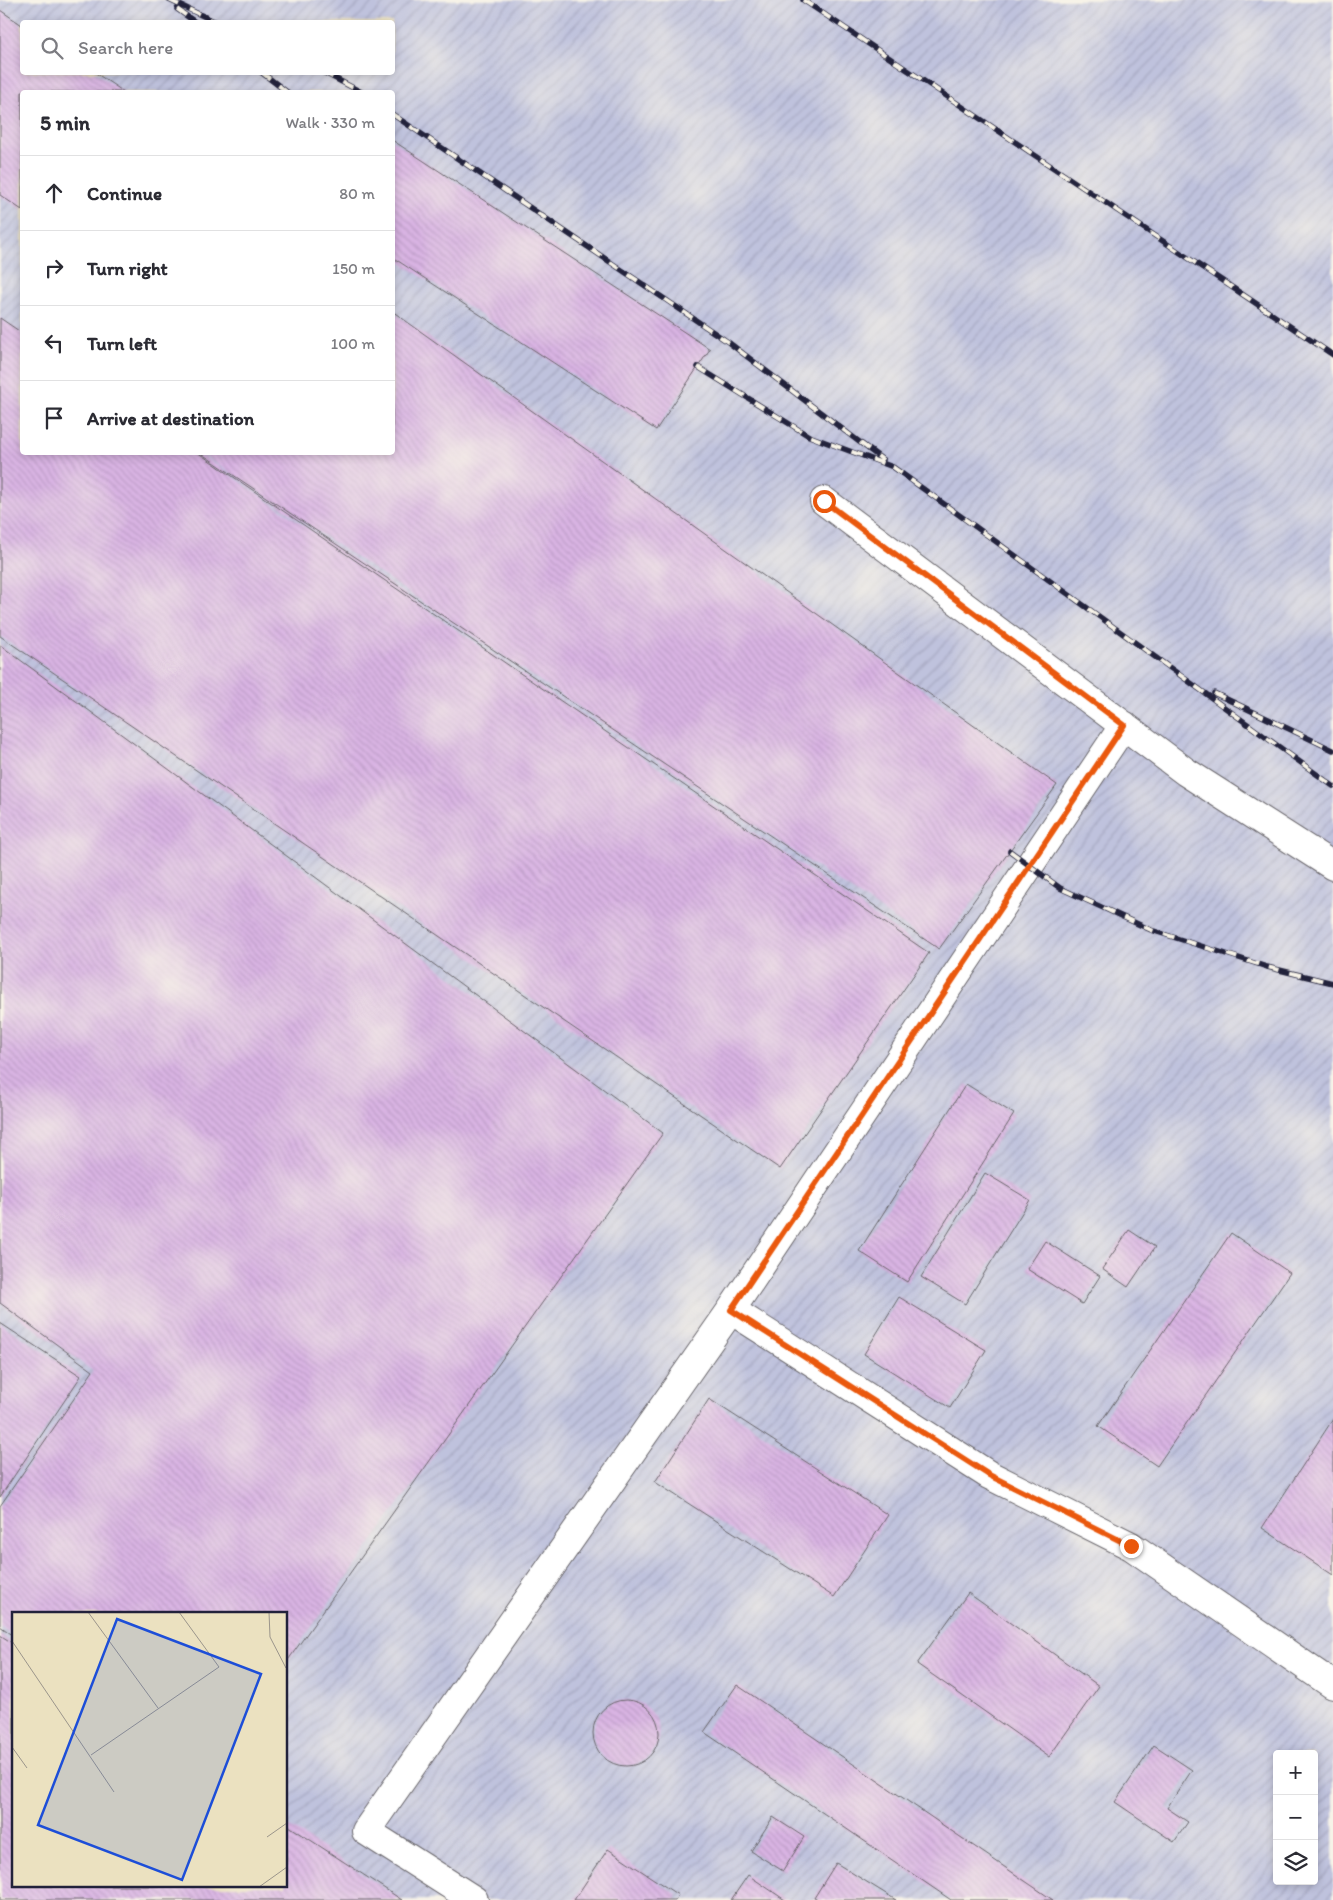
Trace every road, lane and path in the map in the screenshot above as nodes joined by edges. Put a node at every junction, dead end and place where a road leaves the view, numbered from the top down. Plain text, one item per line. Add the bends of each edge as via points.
1 (824, 501) dead end
2 (1124, 725) junction
3 (1333, 866) edge
4 (731, 1310) junction
5 (1333, 1685) edge
6 (474, 1900) edge

1 - 2 lane
2 - 3 lane via 1186,772
2 - 4 lane
4 - 5 lane via 989,1475 1131,1546
4 - 6 lane via 366,1831

